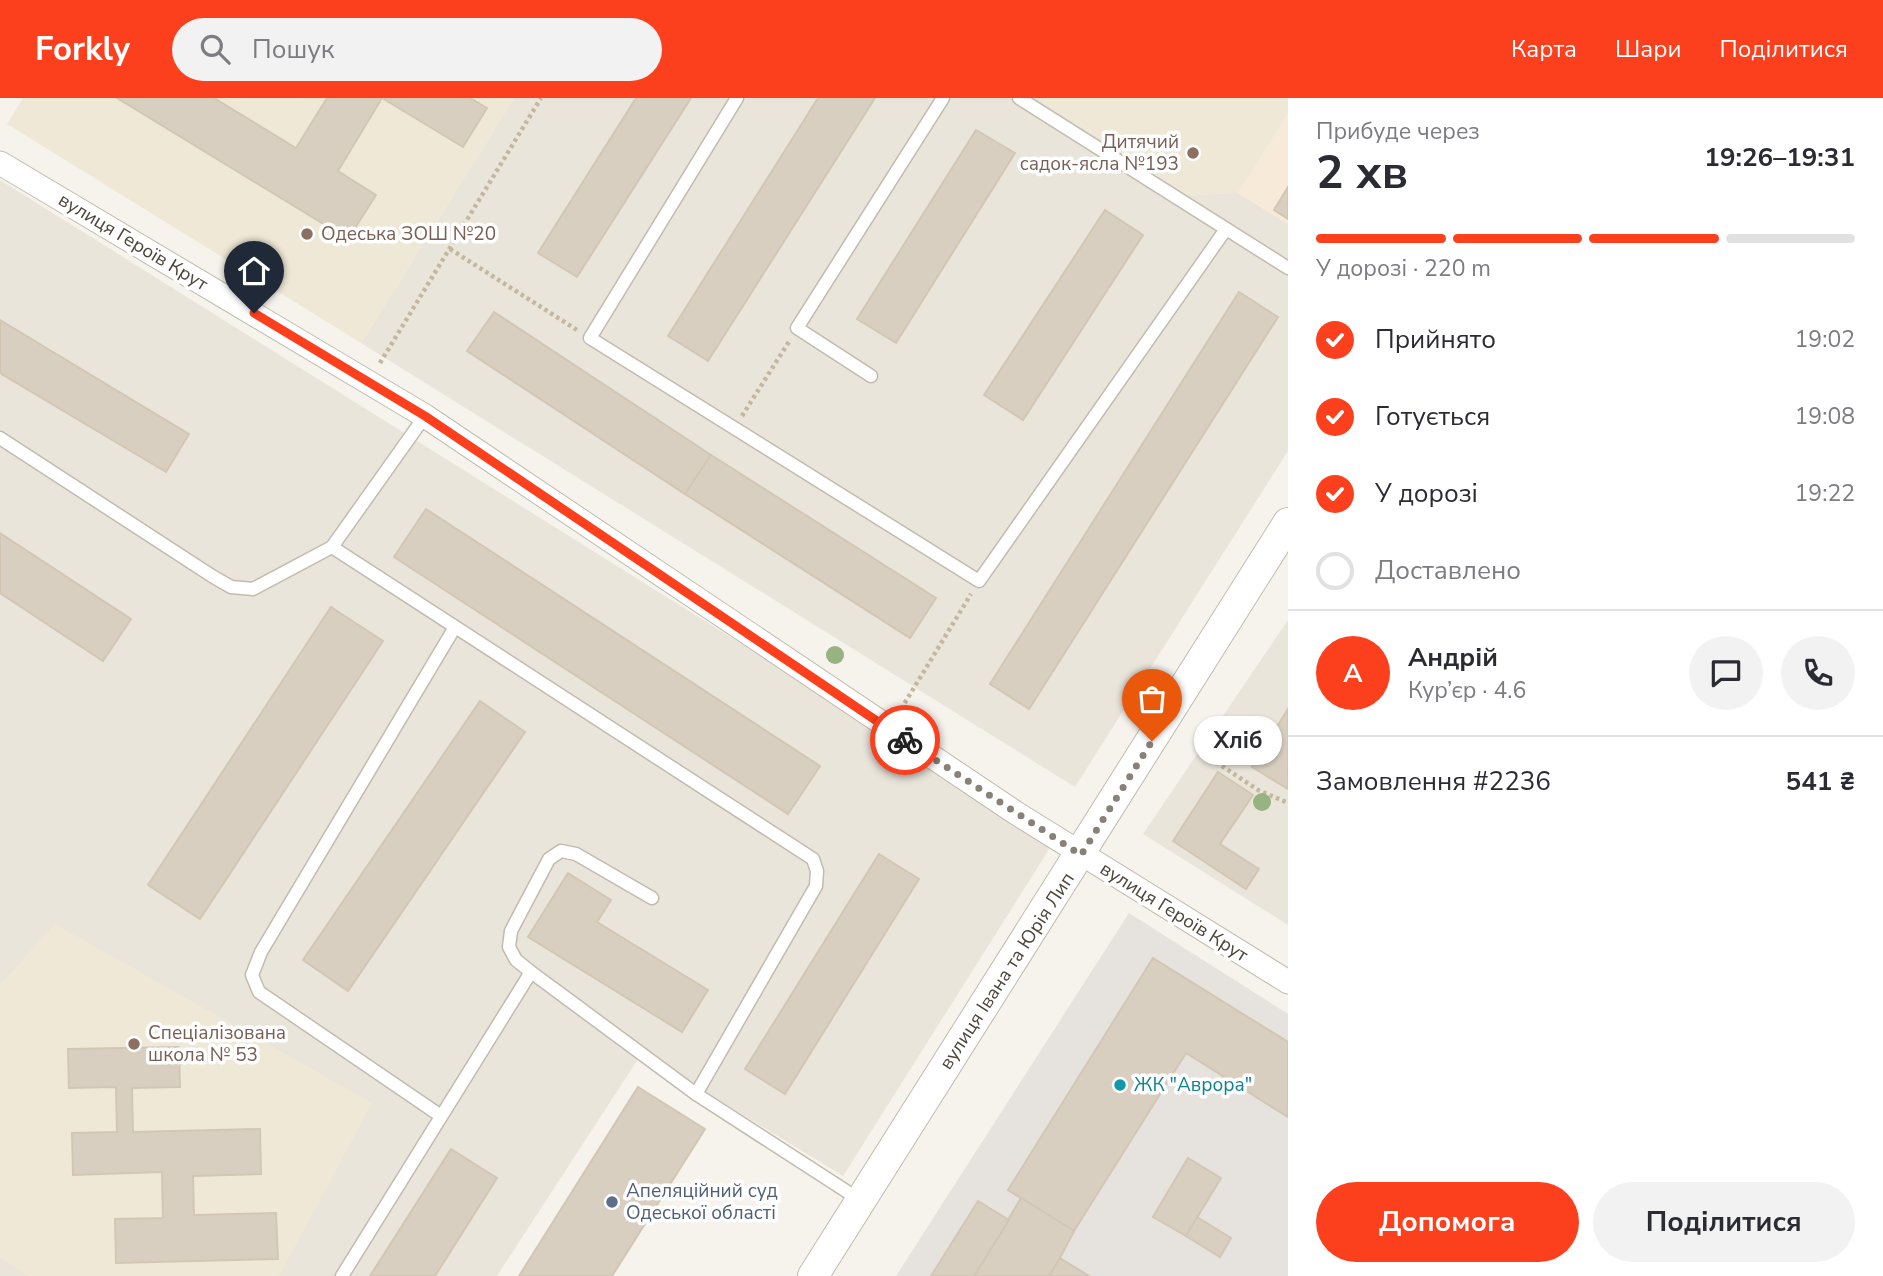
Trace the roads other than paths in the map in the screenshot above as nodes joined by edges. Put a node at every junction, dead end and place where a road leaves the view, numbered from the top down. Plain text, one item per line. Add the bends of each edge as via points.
1 (737, 98) edge
2 (943, 98) edge
3 (1019, 98) edge
4 (0, 163) edge
5 (1226, 229) junction
6 (1288, 268) edge
7 (871, 376) dead end
8 (425, 416) junction
9 (0, 438) edge
10 (1288, 523) edge
11 (332, 547) junction
12 (455, 626) junction
13 (1081, 855) junction
14 (652, 898) dead end
15 (531, 972) junction
16 (1288, 982) edge
17 (696, 1094) junction
18 (441, 1116) junction
19 (860, 1200) junction
20 (342, 1276) edge
21 (813, 1276) edge

1 - 5 lane via 590,338 979,581
2 - 7 lane via 797,328
3 - 5 lane
4 - 8 street, вулиця Героїв Крут
5 - 6 lane
8 - 11 lane
8 - 13 street, вулиця Героїв Крут
9 - 11 lane via 231,587 253,589
10 - 13 street, вулиця Івана та Юрія Лип
11 - 12 lane
12 - 17 lane via 813,859 816,886
12 - 18 lane via 252,975 259,992
13 - 16 street, вулиця Героїв Крут
13 - 19 street, вулиця Івана та Юрія Лип
14 - 15 lane via 576,854 561,852 550,859 511,931 509,947
15 - 17 lane
15 - 18 lane
17 - 19 lane
18 - 20 lane
19 - 21 street, вулиця Івана та Юрія Лип

